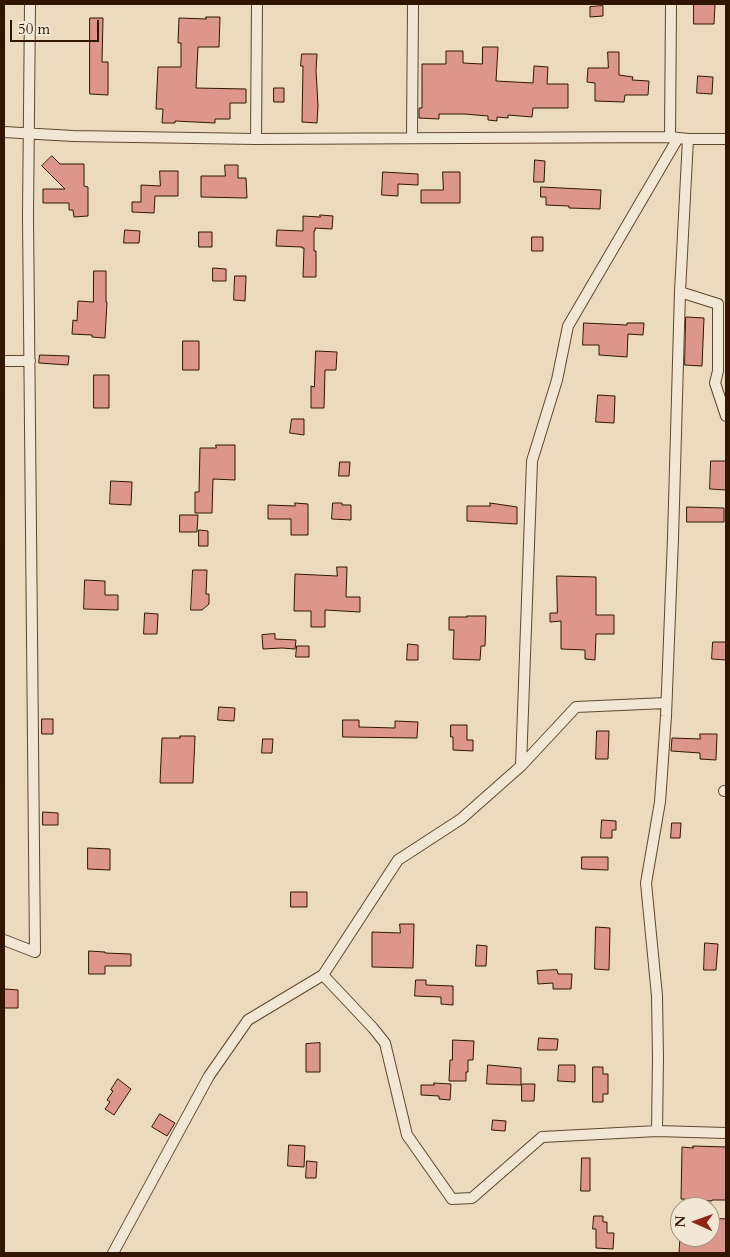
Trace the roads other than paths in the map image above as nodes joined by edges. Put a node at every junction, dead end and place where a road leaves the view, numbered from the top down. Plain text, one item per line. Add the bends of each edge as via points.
1 (30, 4) edge
2 (257, 4) edge
3 (413, 4) edge
4 (671, 4) edge
5 (4, 132) edge
6 (28, 134) junction
7 (412, 138) junction
8 (679, 138) junction
9 (726, 139) edge
10 (256, 140) junction
11 (680, 292) junction
12 (4, 361) edge
13 (30, 361) junction
14 (718, 371) junction
15 (726, 378) edge
16 (726, 416) edge
17 (666, 703) junction
18 (521, 766) junction
19 (4, 940) edge
20 (323, 975) junction
21 (657, 1131) junction
22 (726, 1133) edge
23 (113, 1253) edge

1 - 6 street
2 - 10 street
3 - 7 street
4 - 8 street
5 - 6 street
6 - 10 street
6 - 13 street
7 - 8 street
7 - 10 street
8 - 9 street
8 - 11 street
8 - 18 street via 568,326 558,380 532,461
11 - 14 street via 718,304
11 - 17 street
12 - 13 street
13 - 19 street via 35,952
14 - 15 street
14 - 16 street via 715,383
17 - 18 street via 576,707
17 - 21 street via 660,802 646,883 657,996
18 - 20 street via 461,819 398,860
20 - 21 street via 385,1044 407,1135 452,1199 472,1198 542,1136
20 - 23 street via 248,1020 209,1076
21 - 22 street

